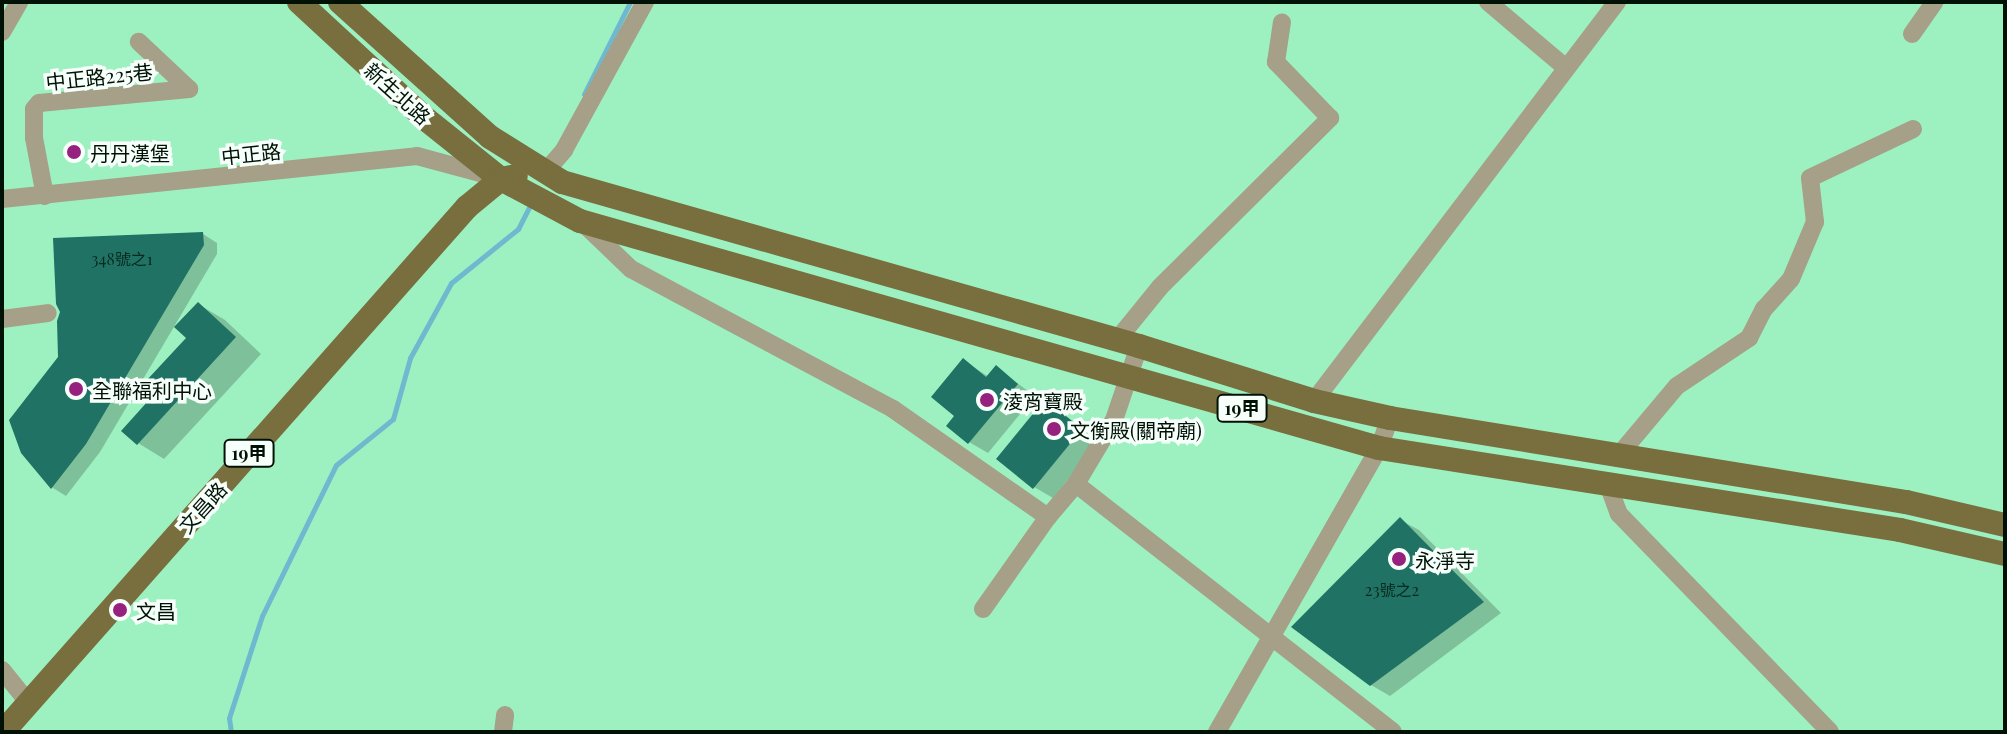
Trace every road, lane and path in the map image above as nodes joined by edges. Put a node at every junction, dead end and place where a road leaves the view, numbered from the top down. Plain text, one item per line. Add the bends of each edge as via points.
1 (19, 2) edge
2 (299, 2) edge
3 (340, 2) edge
4 (645, 2) edge
5 (1488, 2) edge
6 (1617, 2) edge
7 (1934, 2) edge
8 (1282, 22) dead end
9 (2, 32) edge
10 (1912, 34) dead end
11 (139, 42) dead end
12 (1566, 68) junction
13 (1913, 129) dead end
14 (546, 171) junction
15 (501, 179) junction
16 (45, 196) junction
17 (2, 199) edge
18 (580, 221) junction
19 (48, 313) dead end
20 (2, 319) edge
21 (1128, 343) junction
22 (1129, 375) junction
23 (1314, 401) junction
24 (1390, 418) junction
25 (1379, 448) junction
26 (1619, 455) junction
27 (1076, 484) junction
28 (1609, 487) junction
29 (1048, 517) junction
30 (2005, 525) edge
31 (2005, 554) edge
32 (983, 609) dead end
33 (1271, 637) junction
34 (2, 670) edge
35 (28, 702) junction
36 (3, 732) edge
37 (1217, 732) edge
38 (1393, 732) edge
39 (1830, 732) edge

1 - 9 street
2 - 15 main road, 新生北路 via 427,120
3 - 14 main road, 新生北路 via 490,137
4 - 14 street via 564,150
5 - 12 street
6 - 12 street
7 - 10 street
8 - 21 street via 1276,62 1330,118 1160,287
11 - 16 street, 中正路225巷 via 189,89 39,103 34,109 34,138
12 - 23 street
13 - 26 street via 1810,178 1815,222 1791,279 1764,309 1749,338 1677,386
14 - 15 main road, 19甲
14 - 21 main road, 19甲 via 562,182
15 - 16 street, 中正路 via 417,156
15 - 18 main road, 19甲
15 - 35 main road, 文昌路 / 19甲 via 467,207
16 - 17 street, 中正路
18 - 22 main road, 19甲
18 - 29 street via 631,269 893,409
19 - 20 street
21 - 22 street
21 - 23 main road, 19甲
22 - 25 main road, 19甲
22 - 27 street via 1114,420
23 - 24 main road, 19甲
24 - 25 street
24 - 26 main road, 19甲
25 - 28 main road, 19甲
25 - 33 street
26 - 30 main road, 19甲 via 1906,502
27 - 29 street
27 - 33 street
28 - 31 main road, 19甲 via 1900,530
28 - 39 street via 1619,514
29 - 32 street
33 - 37 street
33 - 38 street
34 - 35 street
35 - 36 main road, 文昌路 / 19甲

